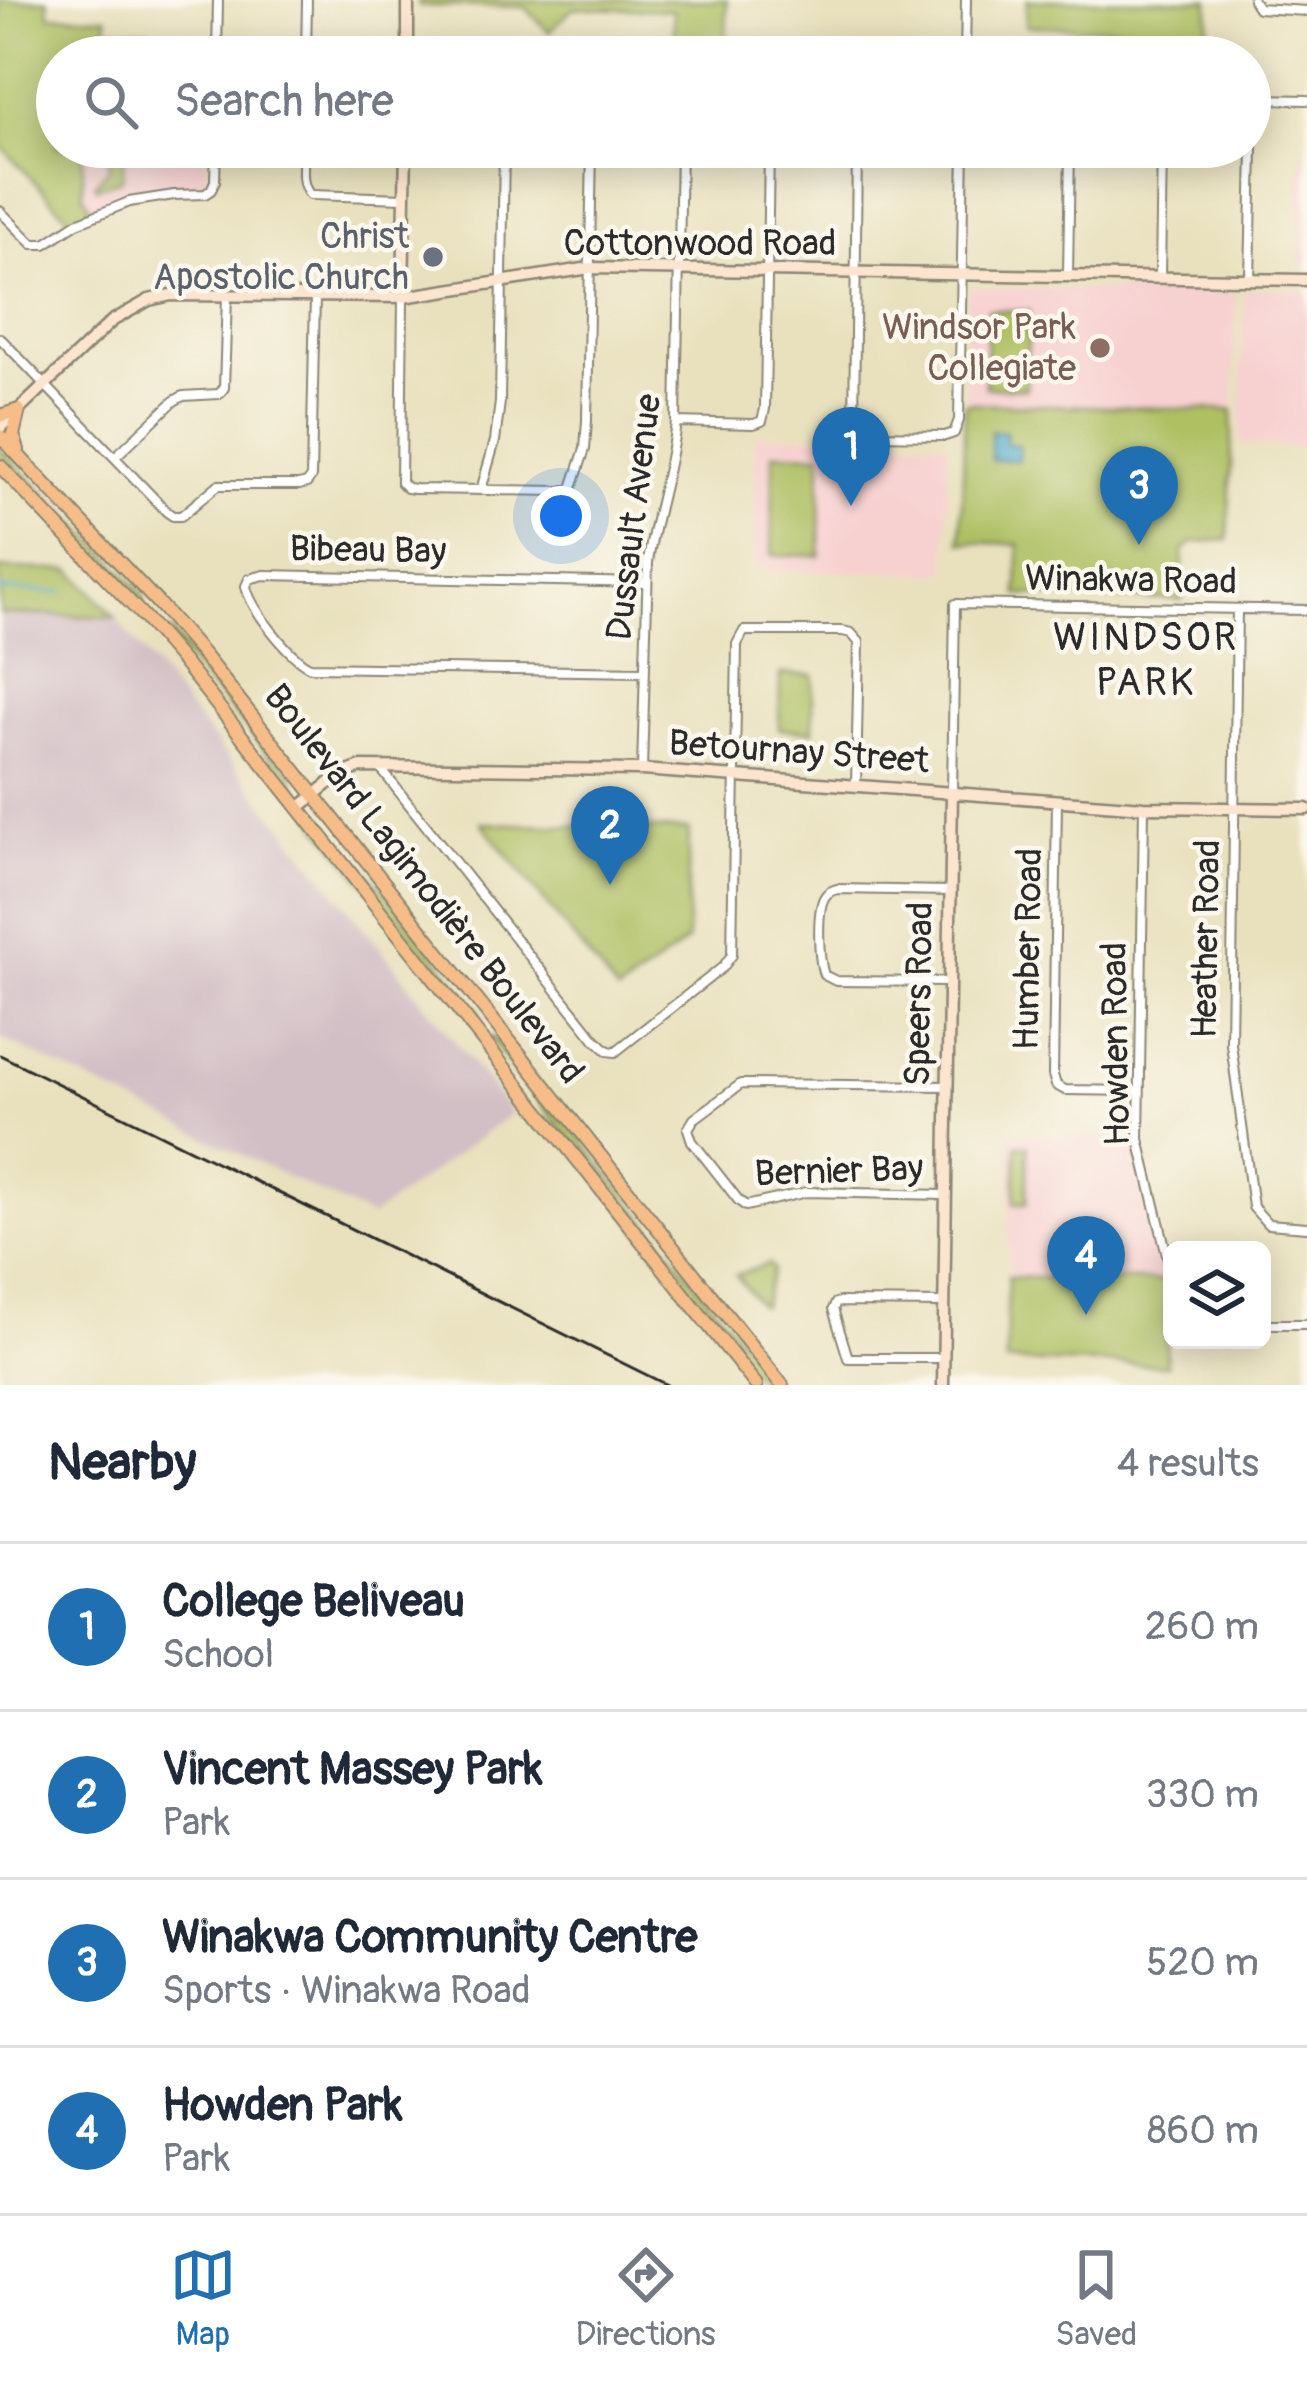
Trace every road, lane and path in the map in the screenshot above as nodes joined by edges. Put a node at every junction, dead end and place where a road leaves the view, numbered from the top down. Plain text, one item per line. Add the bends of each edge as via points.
1 (218, 0) edge
2 (307, 0) edge
3 (408, 0) edge
4 (966, 0) edge
5 (1253, 0) edge
6 (1307, 11) edge
7 (217, 36) edge
8 (306, 36) edge
9 (408, 36) edge
10 (965, 36) edge
11 (1271, 99) edge
12 (1307, 100) edge
13 (215, 168) edge
14 (303, 168) edge
15 (406, 168) edge
16 (504, 168) edge
17 (592, 168) edge
18 (681, 168) edge
19 (769, 168) edge
20 (857, 168) edge
21 (964, 168) edge
22 (1070, 168) edge
23 (1162, 168) edge
24 (1253, 168) edge
25 (405, 198) junction
26 (0, 211) edge
27 (404, 266) junction
28 (590, 268) junction
29 (679, 269) junction
30 (767, 271) junction
31 (855, 272) junction
32 (962, 274) junction
33 (1068, 275) junction
34 (1160, 278) junction
35 (1250, 280) junction
36 (1307, 280) edge
37 (502, 281) junction
38 (432, 292) junction
39 (227, 294) junction
40 (315, 297) junction
41 (403, 297) junction
42 (0, 338) edge
43 (46, 386) junction
44 (19, 410) junction
45 (0, 416) edge
46 (676, 422) junction
47 (0, 432) edge
48 (115, 457) junction
49 (21, 458) junction
50 (0, 466) edge
51 (481, 490) junction
52 (646, 583) junction
53 (955, 604) joint
54 (1237, 609) junction
55 (1307, 610) edge
56 (644, 672) junction
57 (380, 767) junction
58 (642, 770) junction
59 (734, 777) junction
60 (856, 786) junction
61 (952, 793) junction
62 (314, 794) junction
63 (1057, 800) junction
64 (1144, 807) junction
65 (298, 808) junction
66 (1234, 808) junction
67 (1307, 809) edge
68 (951, 891) junction
69 (950, 982) junction
70 (494, 1021) junction
71 (478, 1034) junction
72 (947, 1086) junction
73 (1139, 1091) junction
74 (946, 1195) junction
75 (1307, 1227) edge
76 (1164, 1241) edge
77 (944, 1303) junction
78 (1271, 1324) edge
79 (1307, 1324) edge
80 (944, 1358) junction
81 (756, 1385) edge
82 (786, 1385) edge
83 (943, 1385) edge

1 - 7 street
2 - 8 street
3 - 9 street
4 - 10 street
5 - 6 street via 1258,8
11 - 12 street
13 - 26 street via 205,194 102,211 45,244 33,244
14 - 25 street via 310,195
15 - 25 street
16 - 37 street
17 - 28 street
18 - 29 street, Dussault Avenue
19 - 30 street
20 - 31 street
21 - 32 street
22 - 33 street
23 - 34 street
24 - 35 street
25 - 27 street
27 - 38 street
27 - 41 street
28 - 29 street, Cottonwood Road
28 - 37 street, Cottonwood Road
28 - 51 street via 587,420 577,480 561,491
29 - 30 street, Cottonwood Road
29 - 46 street, Dussault Avenue
30 - 31 street, Cottonwood Road
30 - 46 street via 761,421
31 - 32 street, Cottonwood Road
31 - 32 street via 854,427 868,435 955,433
32 - 33 street, Cottonwood Road
33 - 34 street, Cottonwood Road
34 - 35 street, Cottonwood Road
35 - 36 street, Cottonwood Road
37 - 38 street, Cottonwood Road
37 - 51 street via 498,427
38 - 41 street, Cottonwood Road
39 - 40 street, Cottonwood Road
39 - 43 street, Cottonwood Road via 171,295 129,310
39 - 48 street via 224,388 174,401
40 - 41 street, Cottonwood Road
40 - 48 street via 307,483 218,485 173,516
41 - 51 street via 401,482
42 - 43 street
43 - 44 street, Cottonwood Road
43 - 48 street
44 - 45 main road
44 - 47 street, Cottonwood Road
44 - 49 main road via 14,436
46 - 52 street, Dussault Avenue
47 - 49 main road, Boulevard Lagimodière Boulevard
49 - 62 main road, Boulevard Lagimodière Boulevard via 164,608
50 - 65 main road, Boulevard Lagimodière Boulevard via 143,616
52 - 56 street, Dussault Avenue
52 - 56 street, Bibeau Bay via 264,575 246,586 251,603 310,667
53 - 54 street, Winakwa Road
53 - 61 street, Speers Road
54 - 55 street, Winakwa Road
54 - 66 street, Heather Road
56 - 58 street, Dussault Avenue
57 - 58 street, Betournay Street
57 - 59 street via 596,1040 615,1052 732,955
57 - 62 street, Betournay Street via 346,770
58 - 59 street, Betournay Street
59 - 60 street, Betournay Street
59 - 60 street via 738,637 752,629 844,631 859,642
60 - 61 street, Betournay Street
61 - 63 street, Betournay Street
61 - 68 street, Speers Road
62 - 65 street, Betournay Street
62 - 70 main road, Boulevard Lagimodière Boulevard
63 - 64 street, Betournay Street
63 - 73 street, Humber Road via 1053,1076 1065,1090
64 - 66 street, Betournay Street
64 - 73 street, Howden Road
65 - 71 main road, Boulevard Lagimodière Boulevard
66 - 67 street, Betournay Street
66 - 75 street, Heather Road via 1231,1044 1253,1207 1268,1224
68 - 69 street, Speers Road
68 - 69 street via 827,894 819,962 836,981
69 - 72 street, Speers Road
70 - 71 main road
70 - 82 main road, Boulevard Lagimodière Boulevard
71 - 81 main road, Boulevard Lagimodière Boulevard
72 - 74 street, Speers Road
72 - 74 street, Bernier Bay via 741,1084 688,1129 746,1205 807,1192
73 - 76 street, Howden Road via 1139,1138
74 - 77 street, Speers Road
77 - 80 street, Speers Road
77 - 80 street via 833,1307 848,1358
78 - 79 street
80 - 83 street, Speers Road

